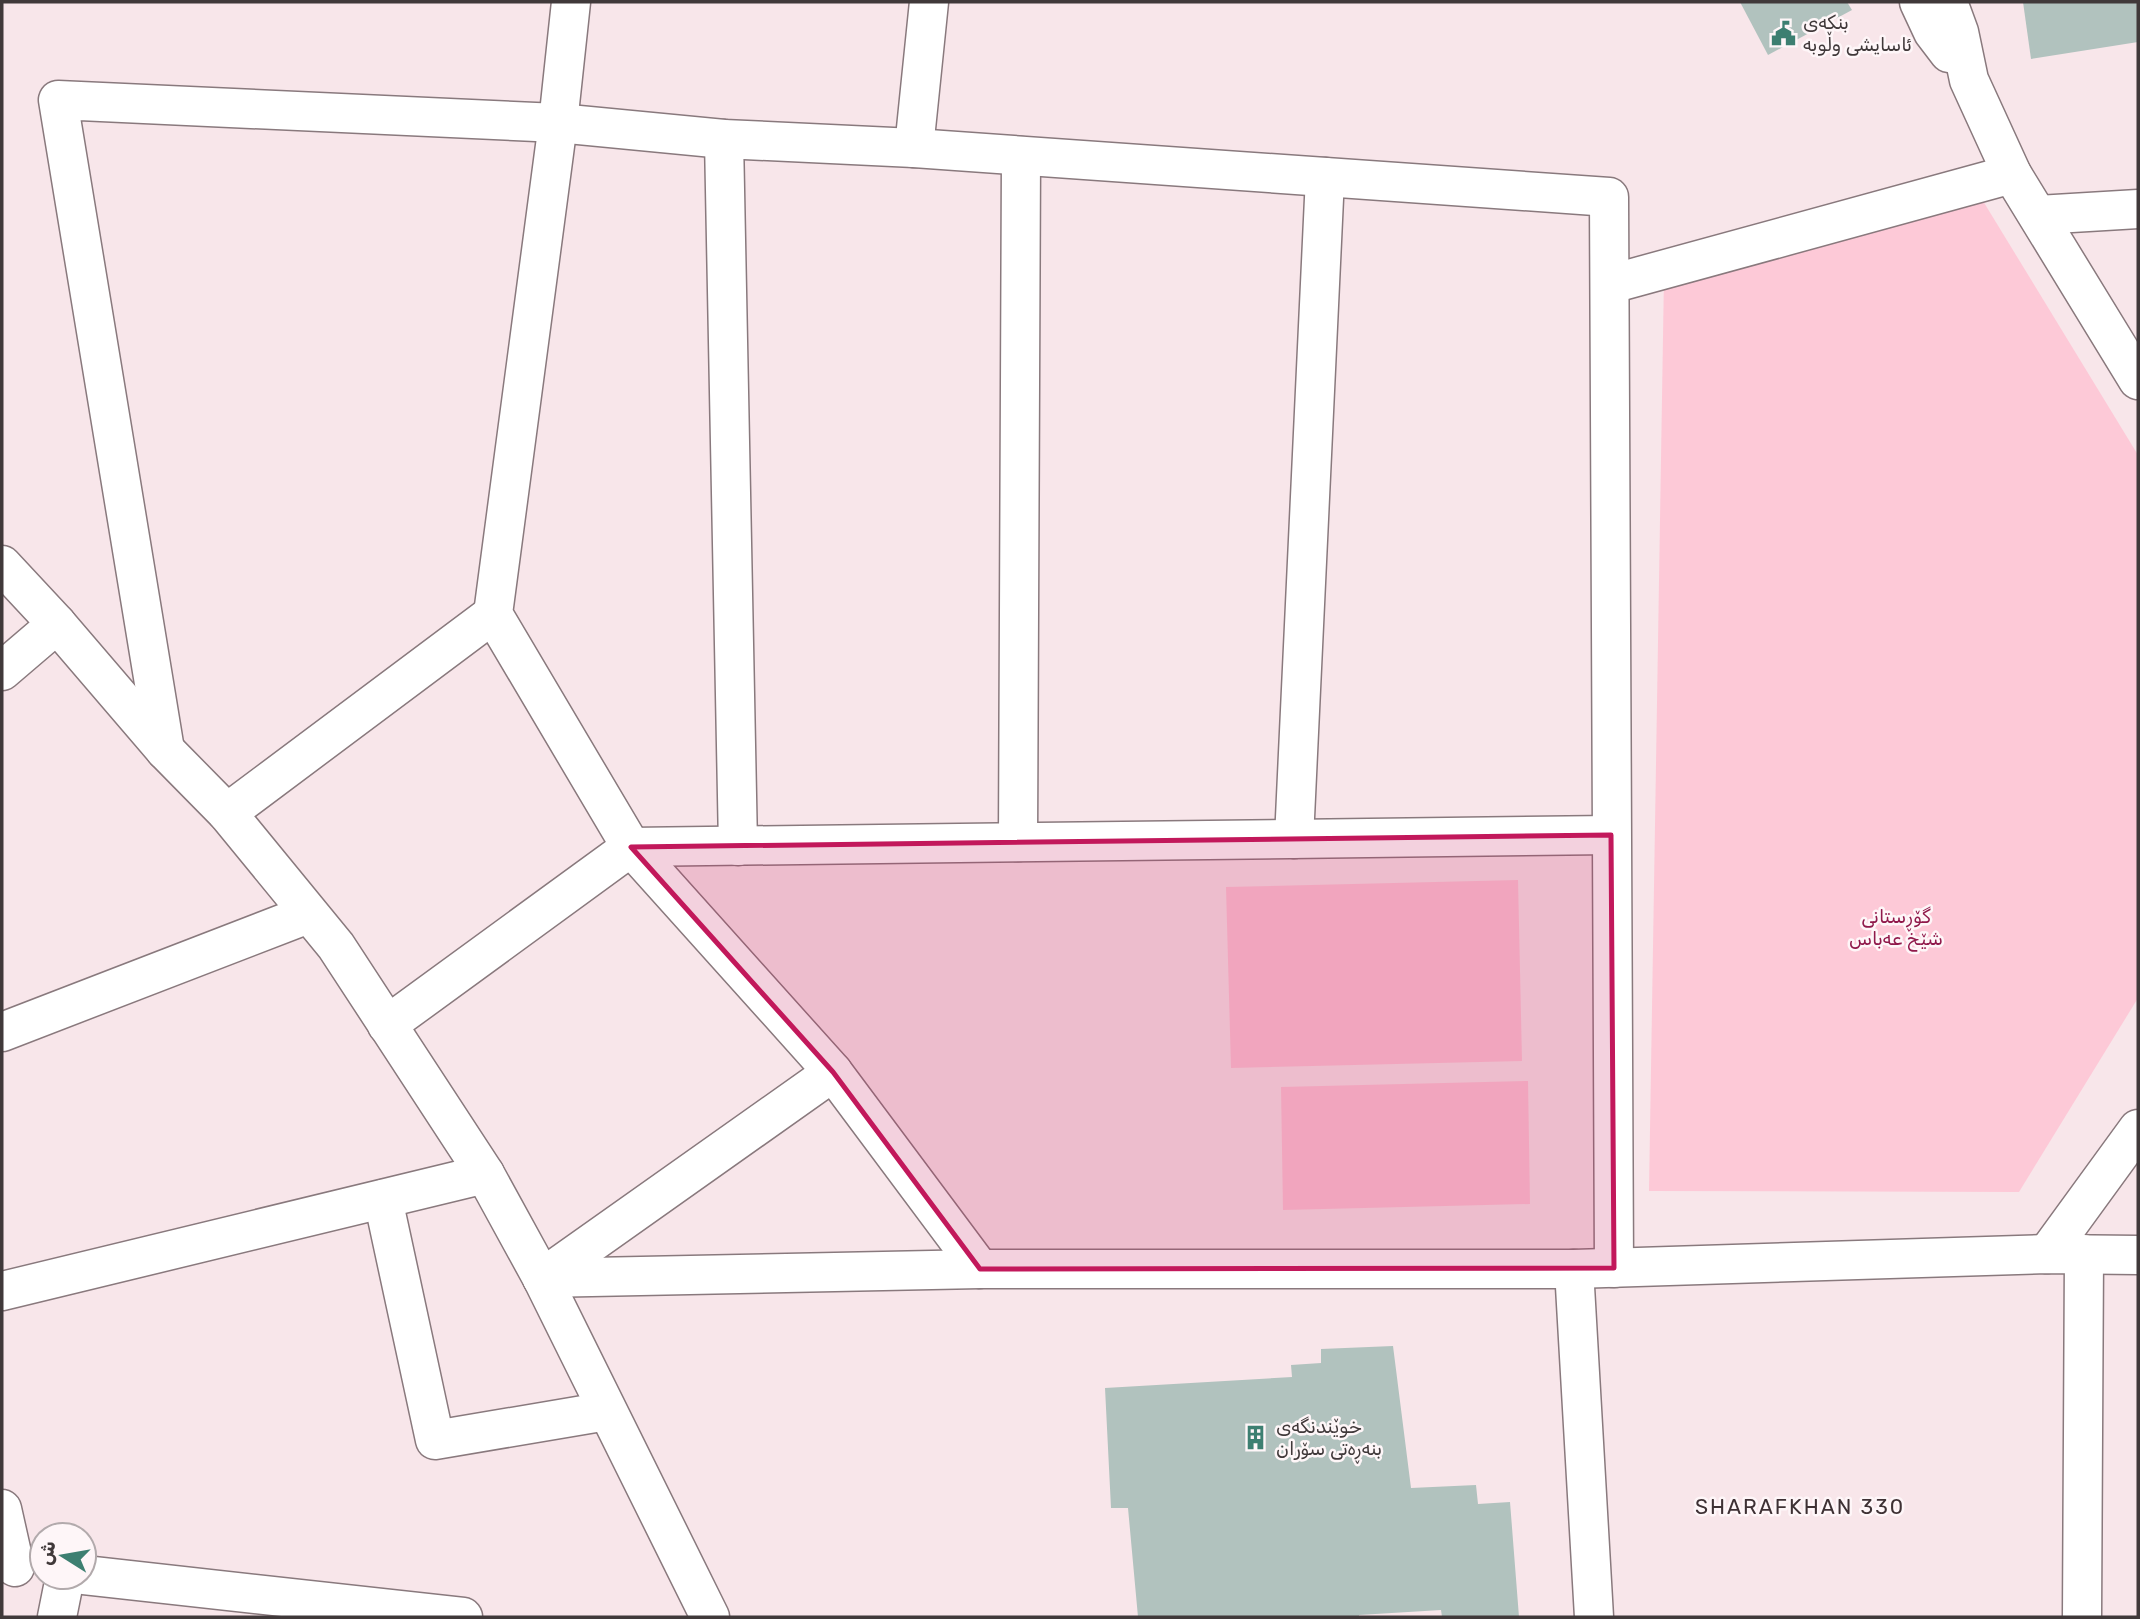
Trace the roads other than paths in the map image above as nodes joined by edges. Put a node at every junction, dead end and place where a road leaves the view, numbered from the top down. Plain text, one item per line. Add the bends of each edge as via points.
1 (571, 2) edge
2 (929, 2) edge
3 (1919, 2) edge
4 (1948, 2) edge
5 (1969, 80) junction
6 (558, 123) junction
7 (724, 139) junction
8 (914, 148) junction
9 (1020, 156) junction
10 (2012, 174) junction
11 (1325, 177) junction
12 (2138, 209) edge
13 (2038, 215) junction
14 (1611, 284) junction
15 (2138, 380) edge
16 (2, 565) edge
17 (493, 614) junction
18 (57, 624) junction
19 (2, 671) edge
20 (165, 750) junction
21 (227, 813) junction
22 (1611, 835) junction
23 (1294, 839) junction
24 (1018, 842) junction
25 (738, 846) junction
26 (631, 847) junction
27 (308, 914) junction
28 (387, 1025) junction
29 (2, 1032) edge
30 (833, 1072) junction
31 (2138, 1129) edge
32 (485, 1174) junction
33 (383, 1199) junction
34 (2066, 1254) junction
35 (2138, 1255) edge
36 (1614, 1268) junction
37 (981, 1269) junction
38 (1574, 1269) junction
39 (542, 1278) junction
40 (2, 1291) edge
41 (607, 1411) junction
42 (2, 1509) edge
43 (19, 1568) edge
44 (98, 1577) edge
45 (62, 1591) edge
46 (286, 1608) edge
47 (57, 1617) edge
48 (463, 1617) edge
49 (710, 1617) edge
50 (1594, 1617) edge
51 (2082, 1617) edge

1 - 6 street
2 - 8 street
3 - 5 street via 1933,32
4 - 5 street
5 - 10 street
6 - 7 street
6 - 17 street
6 - 20 street via 58,100
7 - 8 street
7 - 25 street
8 - 9 street
9 - 11 street
9 - 24 street
10 - 13 street
10 - 14 street
11 - 14 street via 1609,197
11 - 23 street
12 - 13 street
13 - 15 street
14 - 22 street
16 - 18 street
17 - 21 street
17 - 26 street
18 - 19 street
18 - 20 street
20 - 21 street
21 - 27 street
22 - 23 street
22 - 36 street
23 - 24 street
24 - 25 street
25 - 26 street
26 - 28 street
26 - 30 street
27 - 28 street via 336,946
27 - 29 street
28 - 32 street
30 - 37 street
30 - 39 street
31 - 34 street
32 - 33 street
32 - 39 street
33 - 40 street
33 - 41 street via 435,1440
34 - 35 street
34 - 36 street
34 - 51 street
36 - 38 street
37 - 38 street
37 - 39 street
38 - 50 street
39 - 41 street
41 - 49 street
42 - 43 street
44 - 46 street
45 - 47 street
46 - 48 street

